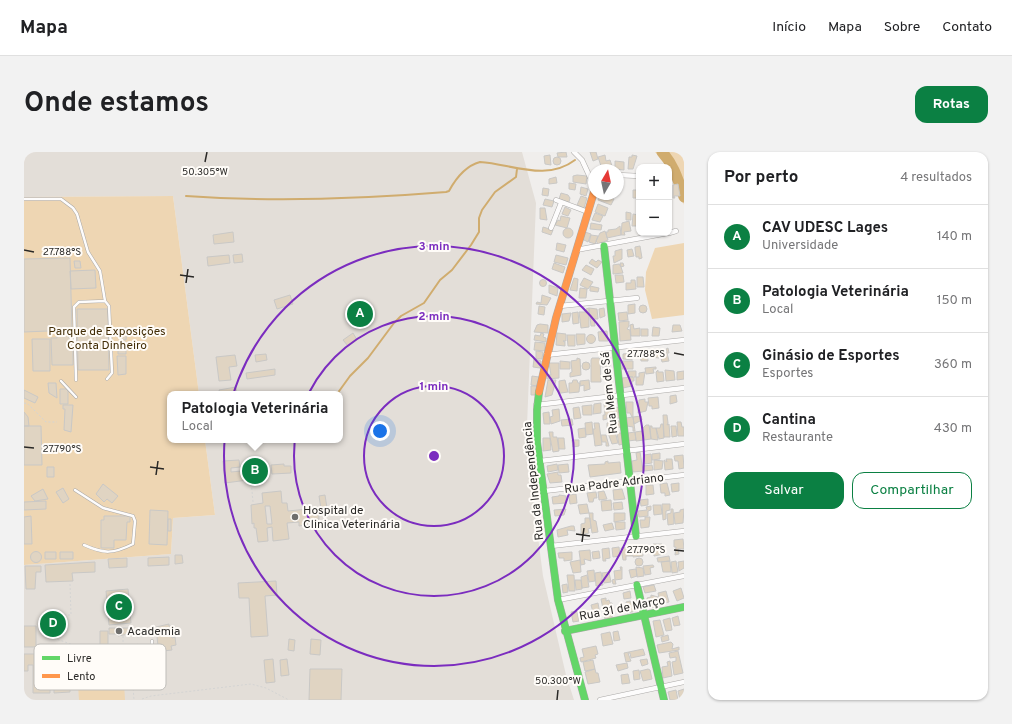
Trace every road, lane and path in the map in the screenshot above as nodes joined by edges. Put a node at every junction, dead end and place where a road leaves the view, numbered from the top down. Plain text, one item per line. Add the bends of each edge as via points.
1 (574, 152) edge
2 (588, 172) edge
3 (624, 175) edge
4 (636, 176) edge
5 (24, 199) edge
6 (556, 200) dead end
7 (592, 200) edge
8 (561, 203) junction
9 (588, 212) junction
10 (551, 228) dead end
11 (676, 231) dead end
12 (672, 232) edge
13 (653, 236) edge
14 (604, 246) junction
15 (576, 250) junction
16 (637, 298) dead end
17 (105, 301) junction
18 (610, 301) junction
19 (560, 306) junction
20 (684, 340) edge
21 (615, 347) junction
22 (546, 355) junction
23 (107, 378) dead end
24 (61, 380) dead end
25 (76, 380) dead end
26 (684, 388) edge
27 (620, 395) junction
28 (76, 397) dead end
29 (24, 403) edge
30 (536, 405) junction
31 (57, 422) dead end
32 (684, 444) edge
33 (627, 451) junction
34 (540, 461) junction
35 (684, 475) edge
36 (251, 480) dead end
37 (630, 482) junction
38 (75, 490) dead end
39 (544, 491) junction
40 (253, 502) dead end
41 (684, 531) edge
42 (636, 536) junction
43 (84, 545) dead end
44 (551, 546) junction
45 (684, 576) edge
46 (70, 584) dead end
47 (637, 585) junction
48 (558, 600) junction
49 (684, 607) edge
50 (64, 614) dead end
51 (644, 615) junction
52 (565, 631) junction
53 (122, 636) dead end
54 (156, 636) dead end
55 (137, 637) dead end
56 (50, 638) dead end
57 (152, 641) dead end
58 (70, 644) edge
59 (123, 644) edge
60 (152, 644) edge
61 (684, 682) edge
62 (661, 687) junction
63 (133, 690) edge
64 (142, 699) edge
65 (134, 700) edge
66 (289, 700) edge
67 (585, 700) edge
68 (600, 700) edge
69 (664, 700) edge

1 - 2 street
3 - 4 street
5 - 17 lane via 61,199 73,208 88,252 100,270
6 - 8 street
7 - 9 street, Rua da Independência
8 - 9 street
8 - 10 street
9 - 15 street, Rua da Independência
11 - 12 street
13 - 14 street
14 - 15 street
14 - 18 street, Rua Mem de Sá
15 - 19 street, Rua da Independência
16 - 18 street
17 - 23 lane via 110,306 112,373
17 - 25 lane via 79,302 74,307
18 - 19 street
18 - 21 street, Rua Mem de Sá
19 - 22 street, Rua da Independência
20 - 21 street
21 - 22 street
21 - 27 street, Rua Mem de Sá
22 - 30 street, Rua da Independência
24 - 28 lane
26 - 27 street
27 - 30 street
27 - 33 street, Rua Mem de Sá
29 - 31 path via 46,422
30 - 34 street, Rua da Independência
32 - 33 street
33 - 34 street
33 - 37 street, Rua Mem de Sá
34 - 39 street, Rua da Independência
35 - 37 street, Rua Padre Adriano
36 - 40 path
37 - 39 street, Rua Padre Adriano
37 - 42 street, Rua Mem de Sá
38 - 43 lane via 103,508 133,516 135,521 133,544 117,552 97,551
39 - 44 street, Rua da Independência
41 - 42 street
42 - 44 street
44 - 48 street, Rua da Independência
45 - 47 street
46 - 50 path via 71,615
47 - 48 street
47 - 51 street
48 - 52 street, Rua da Independência
49 - 51 street, Rua 31 de Março
51 - 52 street, Rua 31 de Março
51 - 62 street
52 - 67 street, Rua da Independência
53 - 59 path
54 - 55 path
56 - 58 path
57 - 60 lane
61 - 62 street
62 - 68 street
62 - 69 street
63 - 65 path
64 - 66 path via 251,684 266,688

